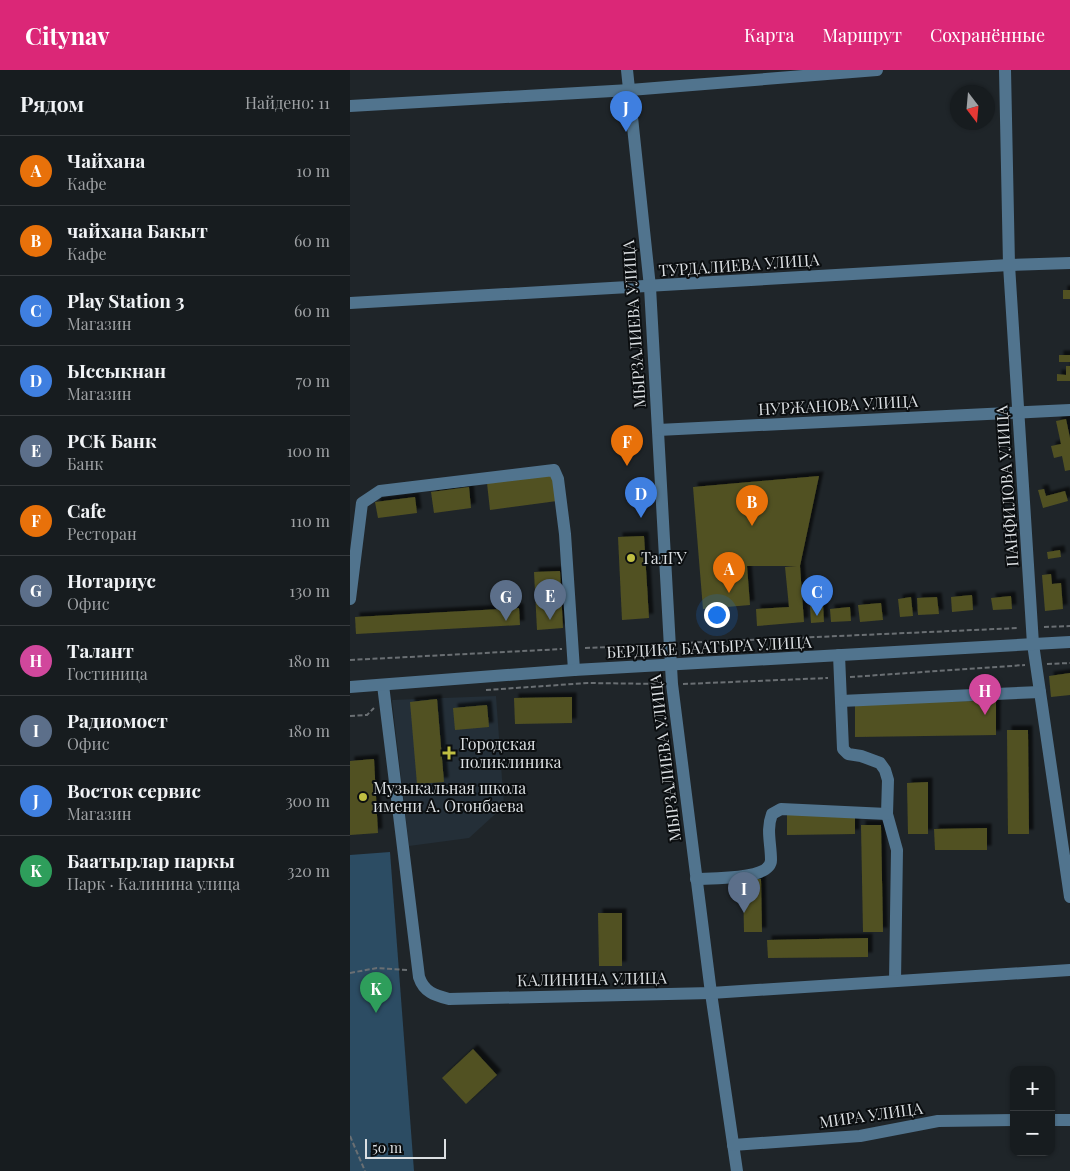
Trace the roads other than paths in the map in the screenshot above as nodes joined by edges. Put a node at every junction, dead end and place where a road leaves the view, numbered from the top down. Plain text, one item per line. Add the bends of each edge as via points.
1 (627, 70) edge
2 (877, 70) edge
3 (1005, 70) edge
4 (630, 90) junction
5 (350, 106) edge
6 (1070, 263) edge
7 (1009, 265) junction
8 (650, 287) junction
9 (350, 303) edge
10 (1070, 410) edge
11 (1019, 413) junction
12 (658, 430) junction
13 (350, 599) edge
14 (1070, 642) edge
15 (1033, 644) junction
16 (840, 655) junction
17 (670, 665) junction
18 (574, 670) junction
19 (350, 687) edge
20 (384, 691) junction
21 (1040, 692) junction
22 (841, 701) junction
23 (887, 814) junction
24 (696, 878) junction
25 (1070, 897) edge
26 (1070, 970) edge
27 (895, 981) junction
28 (710, 993) junction
29 (1010, 1120) edge
30 (1055, 1120) edge
31 (1070, 1120) edge
32 (733, 1145) junction
33 (737, 1171) edge

1 - 4 street, МЫРЗАЛИЕВА УЛИЦА
2 - 4 street
3 - 7 street, ПАНФИЛОВА УЛИЦА
4 - 5 street
4 - 8 street, МЫРЗАЛИЕВА УЛИЦА
6 - 7 street, ТУРДАЛИЕВА УЛИЦА
7 - 8 street, ТУРДАЛИЕВА УЛИЦА
7 - 11 street, ПАНФИЛОВА УЛИЦА
8 - 9 street, ТУРДАЛИЕВА УЛИЦА
8 - 12 street, МЫРЗАЛИЕВА УЛИЦА
10 - 11 street, НУРЖАНОВА УЛИЦА
11 - 12 street, НУРЖАНОВА УЛИЦА
11 - 15 street, ПАНФИЛОВА УЛИЦА
12 - 17 street, МЫРЗАЛИЕВА УЛИЦА
13 - 18 street via 362,503 371,495 380,491 554,470 565,534
14 - 15 street, БЕРДИКЕ БААТЫРА УЛИЦА
15 - 16 street, БЕРДИКЕ БААТЫРА УЛИЦА
15 - 21 street, ПАНФИЛОВА УЛИЦА
16 - 17 street, БЕРДИКЕ БААТЫРА УЛИЦА
16 - 22 street
17 - 18 street, БЕРДИКЕ БААТЫРА УЛИЦА
17 - 24 street, МЫРЗАЛИЕВА УЛИЦА
18 - 20 street, БЕРДИКЕ БААТЫРА УЛИЦА
19 - 20 street, БЕРДИКЕ БААТЫРА УЛИЦА
20 - 28 street, КАЛИНИНА УЛИЦА via 422,986 432,995 448,998
21 - 22 street
21 - 25 street, ПАНФИЛОВА УЛИЦА
22 - 23 street via 843,749 848,754 880,763 885,770 888,780
23 - 24 street via 781,809 772,814 767,826 771,860 766,869 748,875
23 - 27 street via 896,850
24 - 28 street, МЫРЗАЛИЕВА УЛИЦА
26 - 27 street, КАЛИНИНА УЛИЦА
27 - 28 street, КАЛИНИНА УЛИЦА
28 - 32 street, МЫРЗАЛИЕВА УЛИЦА
29 - 32 street, МИРА УЛИЦА via 938,1121 860,1136
30 - 31 street
32 - 33 street, МЫРЗАЛИЕВА УЛИЦА

